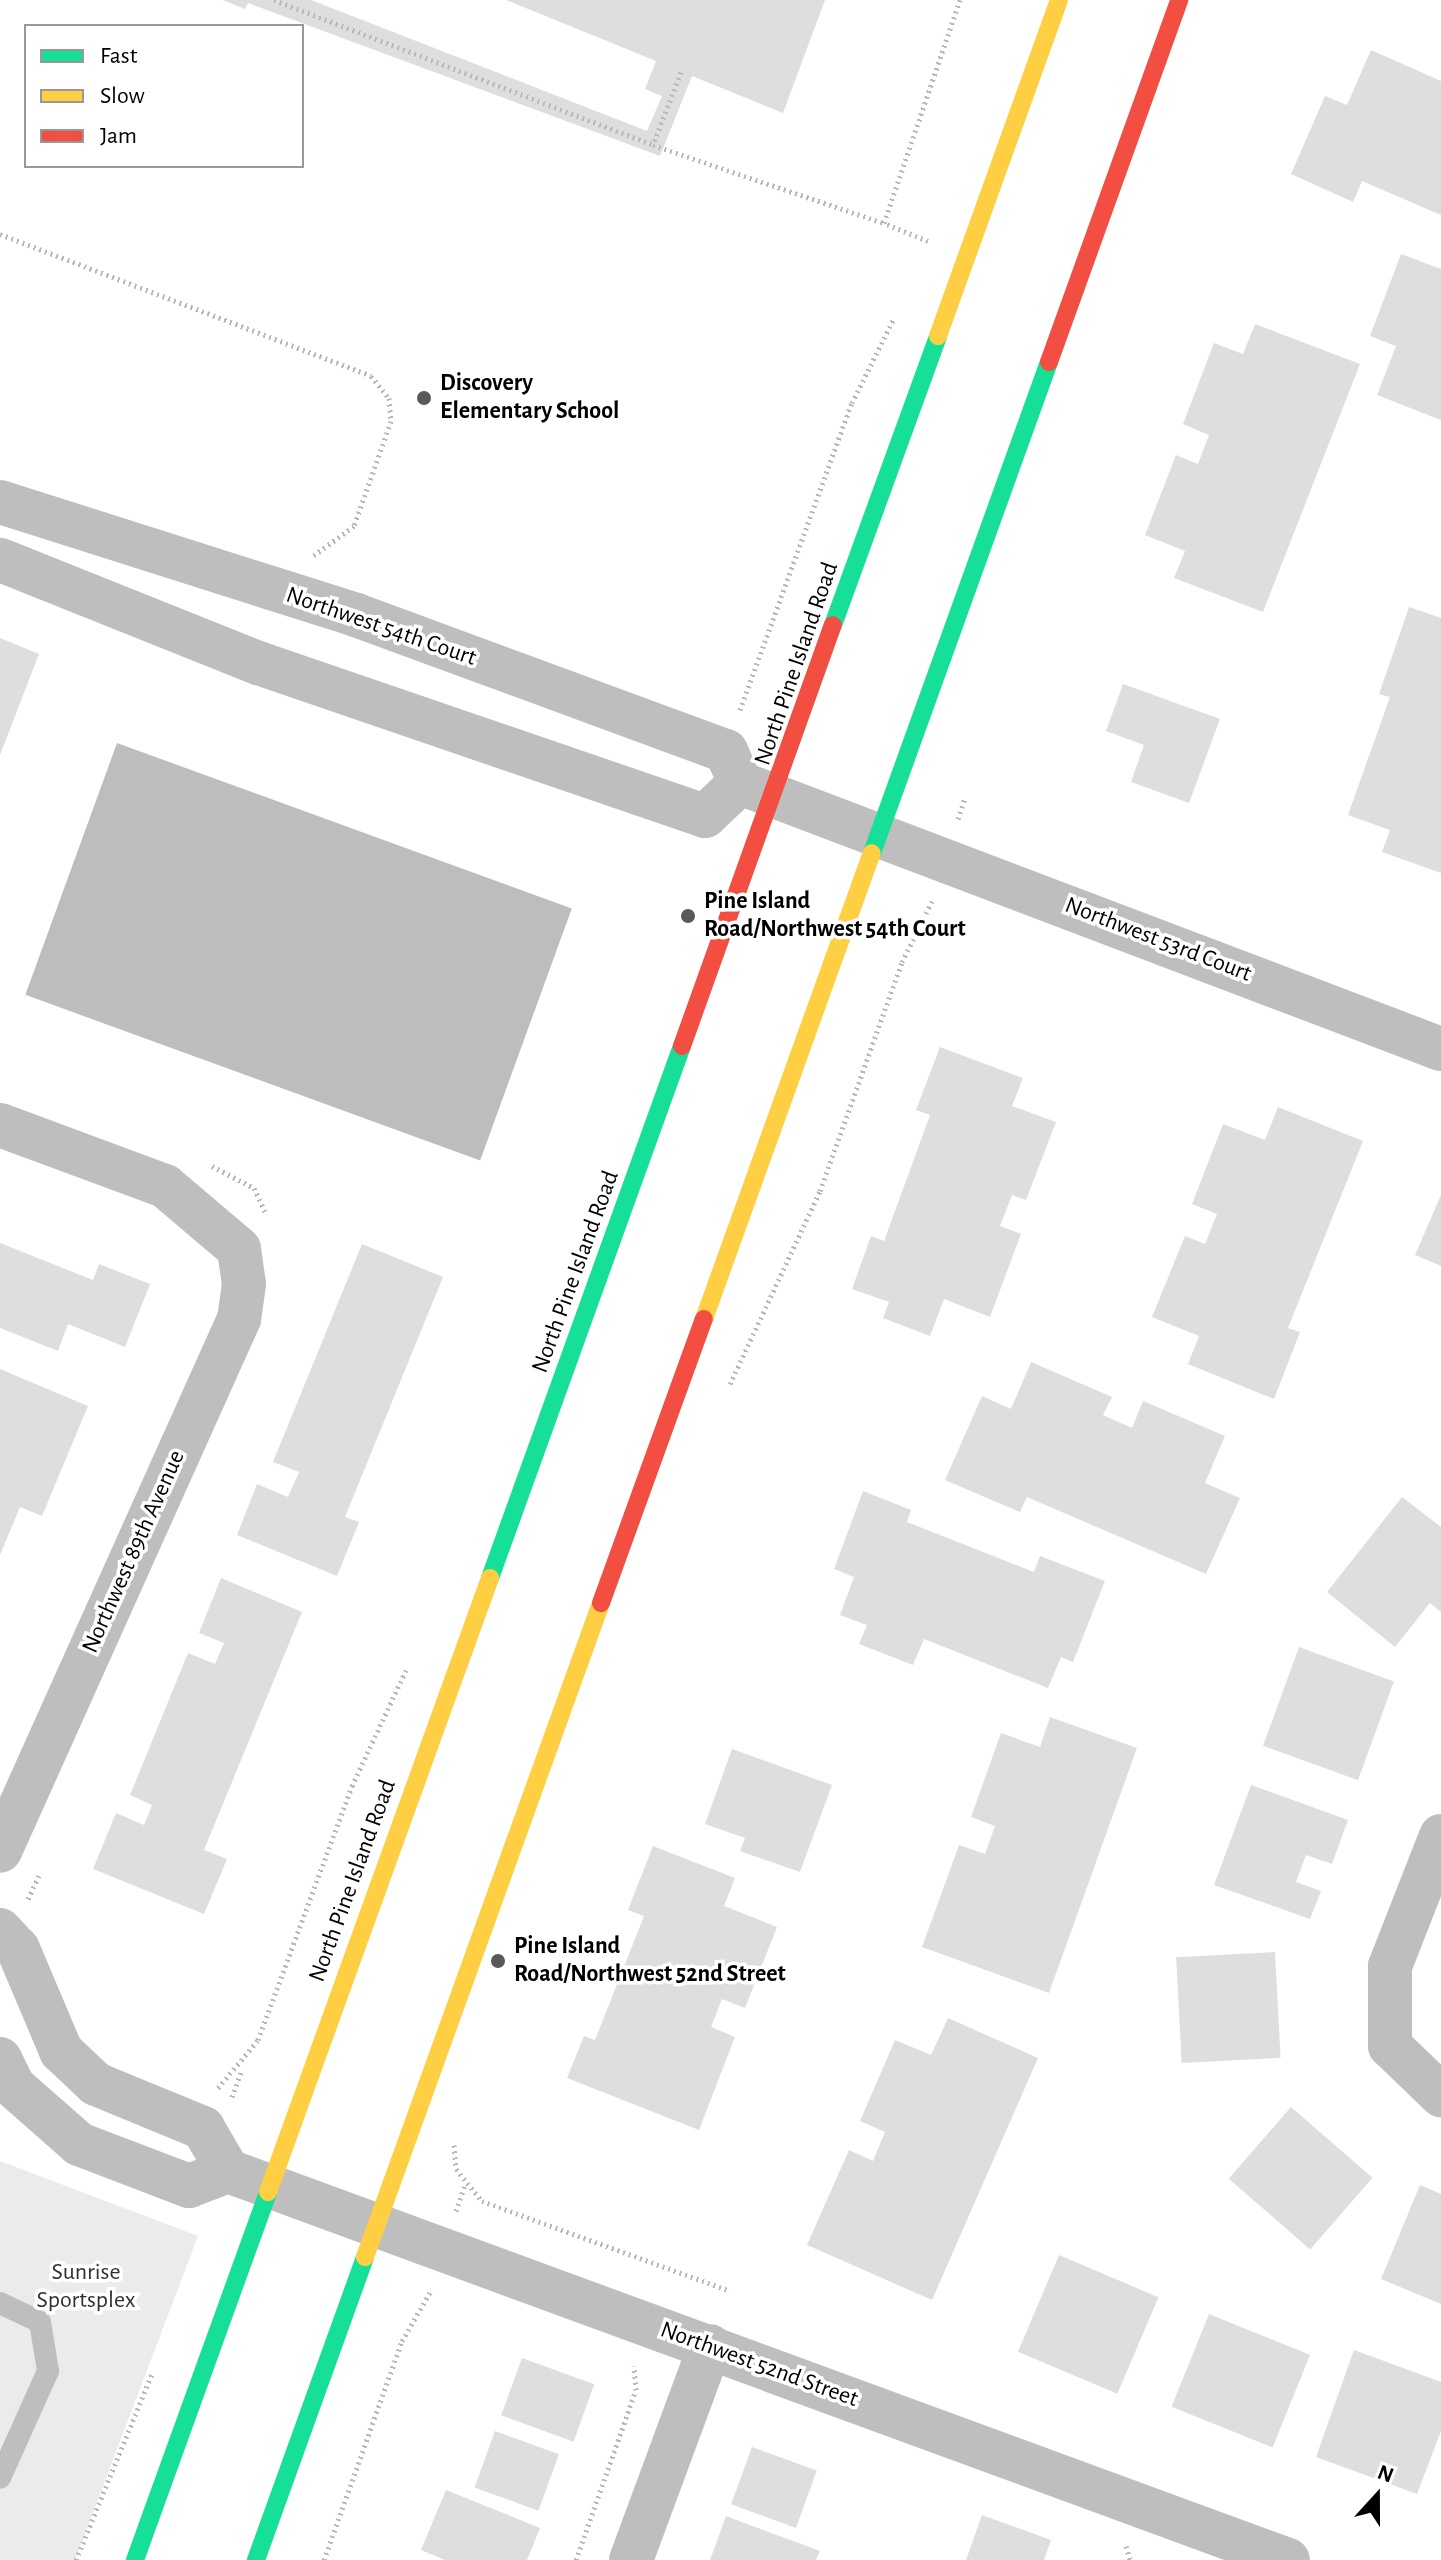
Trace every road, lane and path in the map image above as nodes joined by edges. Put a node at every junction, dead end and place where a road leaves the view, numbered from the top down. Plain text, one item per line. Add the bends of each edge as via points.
1 (274, 0) edge
2 (960, 0) edge
3 (1059, 0) edge
4 (1179, 0) edge
5 (681, 72) dead end
6 (653, 145) junction
7 (884, 223) junction
8 (938, 228) dead end
9 (0, 234) edge
10 (932, 243) junction
11 (925, 256) dead end
12 (899, 310) dead end
13 (0, 502) edge
14 (116, 540) junction
15 (0, 560) edge
16 (281, 592) junction
17 (96, 599) junction
18 (747, 777) junction
19 (965, 797) dead end
20 (875, 830) junction
21 (943, 858) junction
22 (1441, 1049) edge
23 (0, 1125) edge
24 (198, 1161) dead end
25 (254, 1237) junction
26 (723, 1398) dead end
27 (410, 1660) dead end
28 (1441, 1836) edge
29 (0, 1851) edge
30 (46, 1860) dead end
31 (13, 1922) edge
32 (0, 2059) edge
33 (212, 2091) dead end
34 (1441, 2095) edge
35 (454, 2134) dead end
36 (248, 2178) junction
37 (380, 2227) junction
38 (443, 2290) dead end
39 (730, 2291) dead end
40 (432, 2292) dead end
41 (0, 2303) edge
42 (710, 2346) junction
43 (631, 2356) dead end
44 (161, 2358) dead end
45 (383, 2394) dead end
46 (0, 2478) edge
47 (1116, 2540) dead end
48 (1204, 2545) edge
49 (76, 2560) edge
50 (135, 2560) edge
51 (256, 2560) edge
52 (324, 2560) edge
53 (576, 2560) edge
54 (631, 2560) edge
55 (1130, 2560) edge
56 (1288, 2560) edge

1 - 6 path
2 - 7 path
3 - 18 main road, North Pine Island Road
4 - 20 main road
5 - 6 path
6 - 7 path
7 - 10 path
8 - 10 path
9 - 16 path via 371,376 389,398 391,421 354,526 329,549 292,560
10 - 11 path
12 - 18 path via 852,403
13 - 14 street, Northwest 54th Court
14 - 16 street, Northwest 54th Court
14 - 17 street
15 - 17 street
16 - 18 street, Northwest 54th Court
17 - 18 street via 258,663 705,816
18 - 20 street, Northwest 54th Court
18 - 36 main road, North Pine Island Road
19 - 21 path
20 - 21 street, Northwest 53rd Court
20 - 37 main road via 739,1233
21 - 22 street, Northwest 53rd Court
21 - 26 path via 926,925 902,962 820,1191
23 - 25 street via 165,1186
24 - 25 path via 254,1188
25 - 29 street, Northwest 89th Avenue via 239,1319
27 - 33 path via 352,1786 258,2040
28 - 34 street via 1390,1966 1390,2046
30 - 31 path
31 - 36 street via 18,1949 61,2051 96,2084 203,2128
32 - 36 street via 13,2086 79,2144 189,2186
35 - 39 path via 456,2169 482,2201
36 - 37 street, Northwest 52nd Street
36 - 50 main road, North Pine Island Road
37 - 42 street, Northwest 52nd Street
37 - 51 main road
38 - 40 path
41 - 46 lane via 40,2322 48,2371
42 - 48 street, Northwest 52nd Street
42 - 54 street
43 - 53 path via 636,2390
44 - 49 path via 133,2410
45 - 52 path
47 - 55 path
48 - 56 street, Northwest 52nd Street

